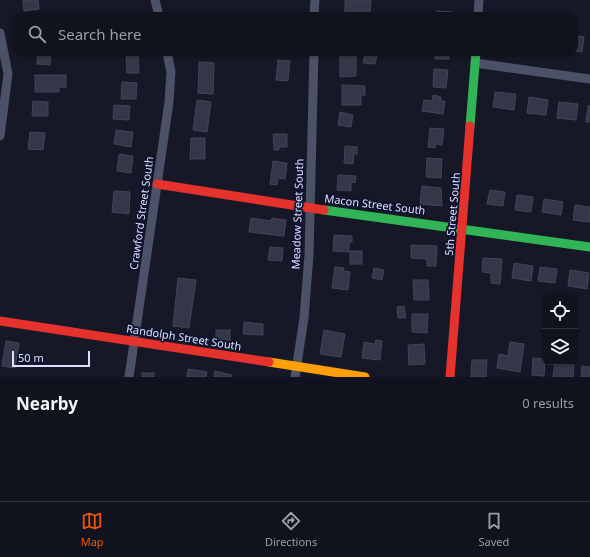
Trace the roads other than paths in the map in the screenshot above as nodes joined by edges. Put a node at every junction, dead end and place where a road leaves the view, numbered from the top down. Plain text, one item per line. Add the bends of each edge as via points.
1 (155, 0) edge
2 (315, 0) edge
3 (479, 0) edge
4 (158, 12) edge
5 (314, 12) edge
6 (478, 12) edge
7 (0, 33) edge
8 (169, 56) edge
9 (314, 56) edge
10 (476, 56) edge
11 (475, 63) junction
12 (590, 79) edge
13 (0, 136) edge
14 (157, 184) junction
15 (311, 208) junction
16 (463, 228) junction
17 (590, 247) edge
18 (0, 322) edge
19 (134, 342) junction
20 (297, 367) junction
21 (129, 377) edge
22 (295, 377) edge
23 (365, 377) edge
24 (450, 377) edge

1 - 4 street
2 - 5 street
3 - 6 street
7 - 13 street via 8,74
8 - 14 street, Crawford Street South via 170,88
9 - 15 street, Meadow Street South
10 - 11 street, 5th Street South
11 - 12 street
11 - 16 street, 5th Street South
14 - 15 street, Macon Street South
14 - 19 street, Crawford Street South
15 - 16 street, Macon Street South
15 - 20 street, Meadow Street South
16 - 17 street, Macon Street South
16 - 24 street, 5th Street South
18 - 19 street, Randolph Street South
19 - 20 street, Randolph Street South
19 - 21 street, Crawford Street South
20 - 22 street, Meadow Street South
20 - 23 street, Randolph Street South

